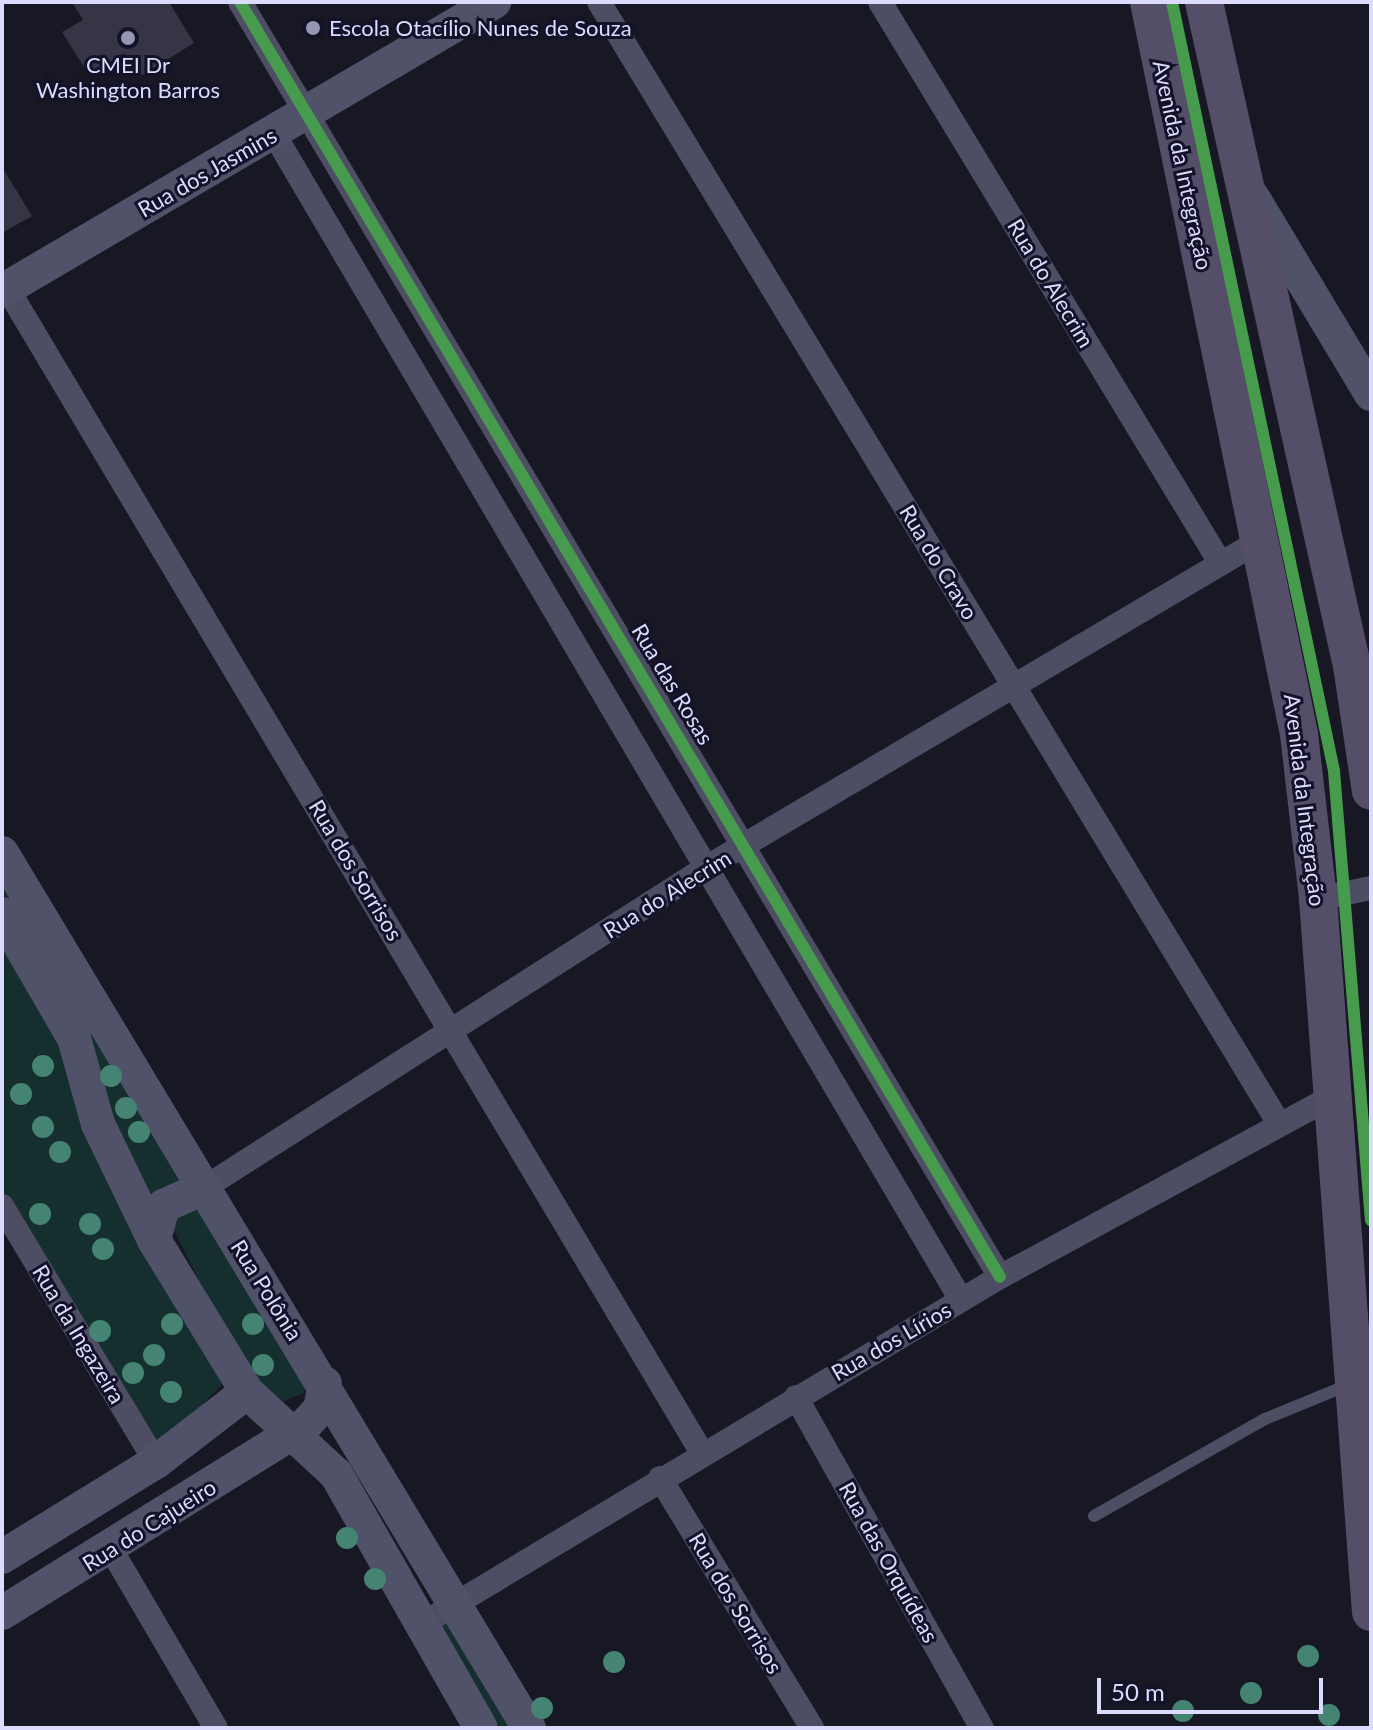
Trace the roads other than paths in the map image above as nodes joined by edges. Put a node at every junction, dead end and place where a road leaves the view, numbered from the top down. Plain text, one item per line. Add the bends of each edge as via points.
1 (240, 2) edge
2 (494, 2) edge
3 (599, 2) edge
4 (880, 2) edge
5 (1149, 2) edge
6 (1204, 2) edge
7 (308, 113) junction
8 (274, 134) junction
9 (1242, 180) junction
10 (4, 290) edge
11 (1371, 394) edge
12 (1261, 540) junction
13 (1221, 564) junction
14 (1014, 686) junction
15 (1371, 791) edge
16 (746, 844) junction
17 (2, 853) edge
18 (707, 867) junction
19 (1371, 888) edge
20 (1318, 899) junction
21 (2, 914) edge
22 (452, 1032) junction
23 (1332, 1097) junction
24 (1278, 1122) junction
25 (204, 1188) junction
26 (2, 1206) edge
27 (154, 1240) junction
28 (1000, 1277) junction
29 (961, 1300) junction
30 (325, 1383) junction
31 (1351, 1384) junction
32 (247, 1392) junction
33 (796, 1397) junction
34 (294, 1431) junction
35 (702, 1453) junction
36 (156, 1462) junction
37 (660, 1478) junction
38 (1094, 1516) dead end
39 (112, 1551) junction
40 (2, 1557) edge
41 (459, 1602) junction
42 (1371, 1612) edge
43 (2, 1613) edge
44 (422, 1624) junction
45 (216, 1728) edge
46 (481, 1728) edge
47 (529, 1728) edge
48 (812, 1728) edge
49 (982, 1728) edge

1 - 7 street, Rua das Rosas
2 - 7 street, Rua dos Jasmins
3 - 14 street, Rua do Cravo
4 - 13 street, Rua do Alecrim
5 - 12 main road, Avenida da Integração
6 - 9 main road
7 - 8 street, Rua dos Jasmins
7 - 16 street, Rua das Rosas
8 - 10 street, Rua dos Jasmins
8 - 18 street
9 - 11 street
9 - 15 main road via 1352,666
10 - 22 street, Rua dos Sorrisos
12 - 13 street, Rua do Alecrim
12 - 20 main road, Avenida da Integração via 1289,671
13 - 14 street, Rua do Alecrim
14 - 16 street, Rua do Alecrim
14 - 24 street, Rua do Cravo
16 - 18 street, Rua do Alecrim
16 - 28 street, Rua das Rosas
17 - 25 street, Rua Polônia
18 - 22 street, Rua do Alecrim
18 - 29 street
19 - 20 street
20 - 23 main road, Avenida da Integração
21 - 27 street via 74,1038 98,1124
22 - 25 street, Rua do Alecrim
22 - 35 street, Rua dos Sorrisos
23 - 24 street, Rua dos Lírios
23 - 31 main road, Avenida da Integração
24 - 28 street, Rua dos Lírios
25 - 27 street via 163,1206
25 - 30 street, Rua Polônia
26 - 36 street, Rua da Ingazeira
27 - 32 street
28 - 29 street, Rua dos Lírios
29 - 33 street, Rua dos Lírios
30 - 34 street, Rua do Cajueiro via 320,1409
30 - 41 street, Rua Polônia
31 - 38 lane via 1265,1419
31 - 42 main road, Avenida da Integração
32 - 34 street
32 - 36 street
33 - 35 street, Rua dos Lírios
33 - 49 street, Rua das Orquídeas
34 - 39 street, Rua do Cajueiro
34 - 44 street via 336,1474
35 - 37 street, Rua dos Lírios
36 - 40 street
37 - 41 street, Rua dos Lírios
37 - 48 street, Rua dos Sorrisos
39 - 43 street, Rua do Cajueiro
39 - 45 street
41 - 44 street, Rua dos Lírios
41 - 47 street, Rua Polônia
44 - 46 street

